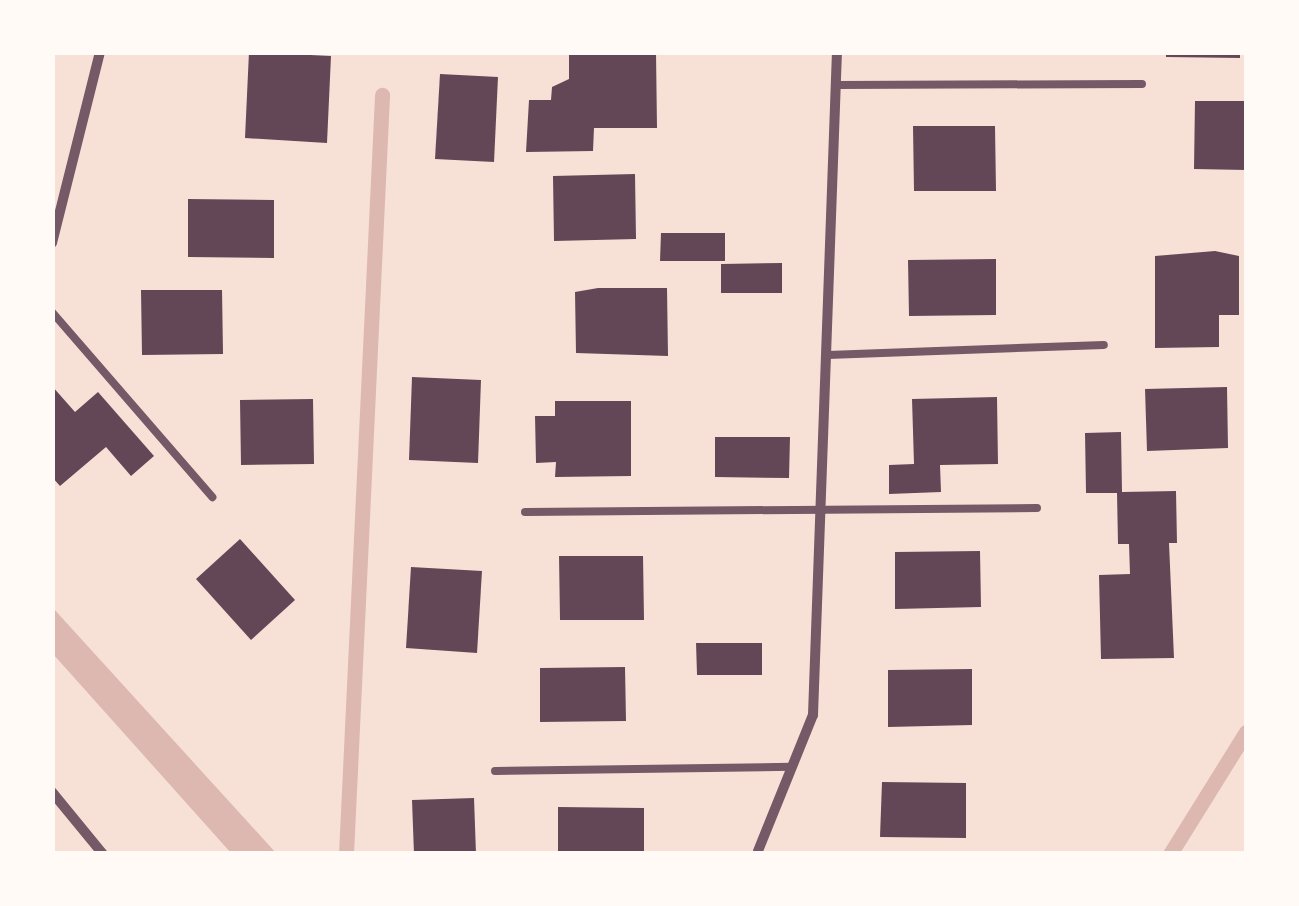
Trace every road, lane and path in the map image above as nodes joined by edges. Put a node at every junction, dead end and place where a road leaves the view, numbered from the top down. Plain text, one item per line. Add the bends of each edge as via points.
1 (100, 52) edge
2 (837, 52) edge
3 (1142, 84) dead end
4 (837, 85) junction
5 (52, 243) edge
6 (52, 312) edge
7 (1104, 345) dead end
8 (828, 355) junction
9 (212, 497) dead end
10 (1037, 508) dead end
11 (525, 512) dead end
12 (820, 512) junction
13 (792, 766) junction
14 (495, 771) dead end
15 (52, 792) edge
16 (758, 851) edge
17 (103, 854) edge

1 - 5 street
2 - 4 street
3 - 4 lane
4 - 8 street
6 - 9 lane
7 - 8 lane
8 - 12 street
10 - 12 lane
11 - 12 lane
12 - 13 street via 812,714
13 - 14 lane
13 - 16 street
15 - 17 street

